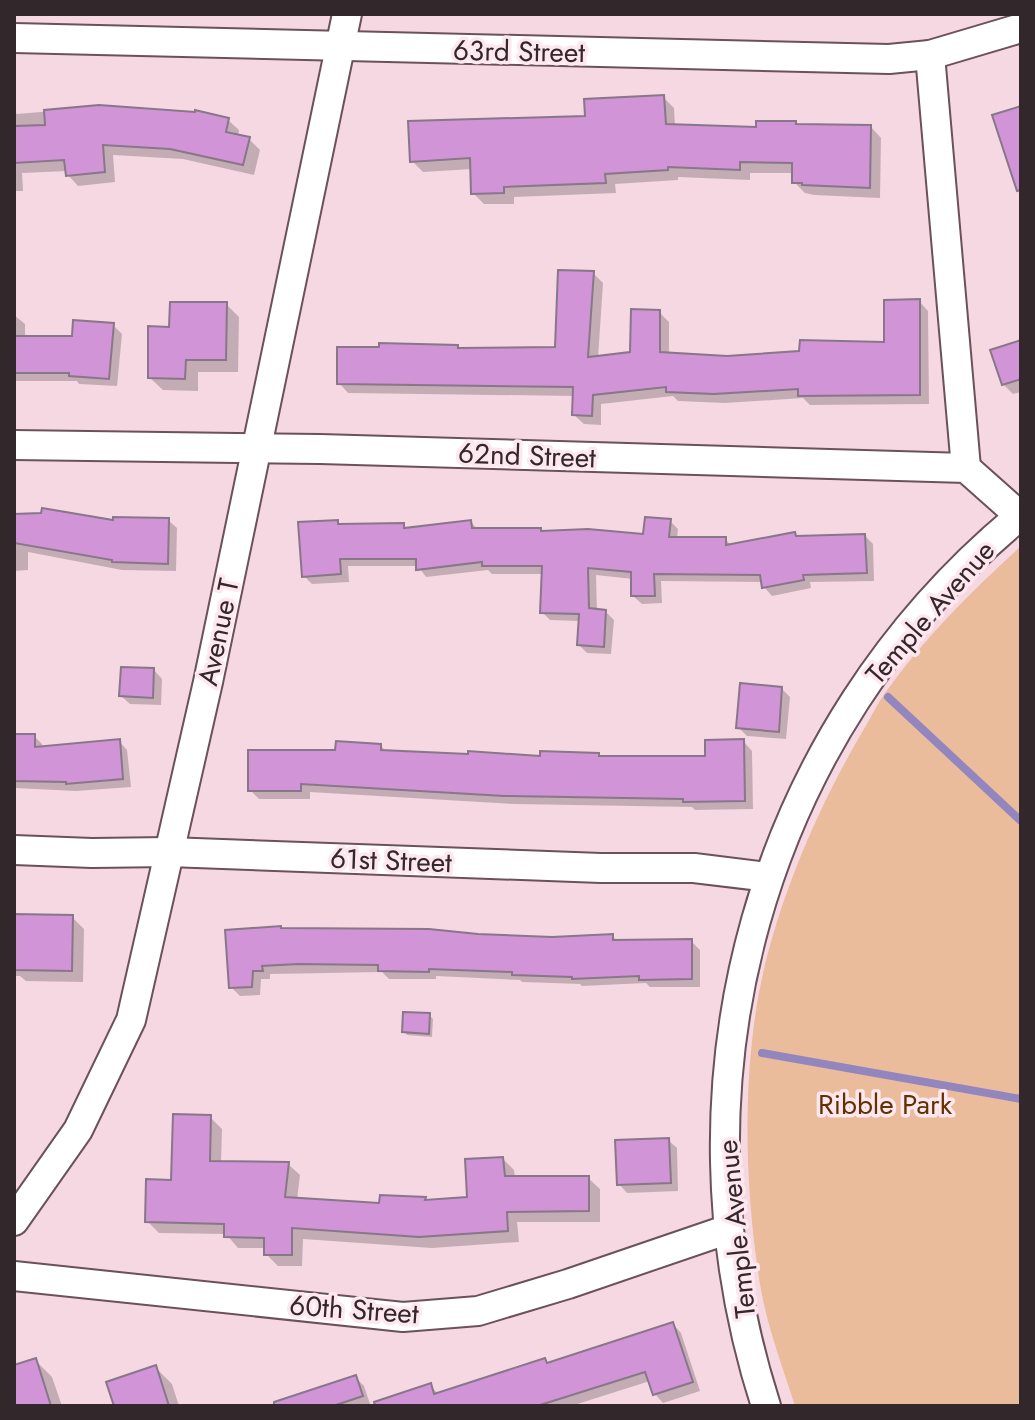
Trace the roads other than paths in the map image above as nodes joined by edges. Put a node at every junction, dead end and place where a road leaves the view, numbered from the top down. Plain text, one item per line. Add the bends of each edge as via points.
1 (347, 14) edge
2 (1021, 28) edge
3 (14, 38) edge
4 (340, 47) junction
5 (930, 55) junction
6 (14, 445) edge
7 (256, 448) junction
8 (966, 468) junction
9 (1020, 516) edge
10 (14, 850) edge
11 (169, 852) junction
12 (768, 877) junction
13 (14, 1221) edge
14 (729, 1229) junction
15 (14, 1276) edge
16 (766, 1406) edge

1 - 4 street, Avenue T
2 - 5 street, 63rd Street
3 - 4 street, 63rd Street
4 - 5 street, 63rd Street
4 - 7 street, Avenue T
5 - 8 street
6 - 7 street, 62nd Street
7 - 8 street, 62nd Street
7 - 11 street, Avenue T
8 - 9 street
9 - 12 street, Temple Avenue via 948,583 864,687 798,803
10 - 11 street, 61st Street
11 - 12 street, 61st Street via 694,868
11 - 13 street, Avenue T via 131,1020 78,1130
12 - 14 street, Temple Avenue via 743,967 728,1060 724,1126
14 - 15 street, 60th Street via 478,1311 403,1317
14 - 16 street, Temple Avenue

